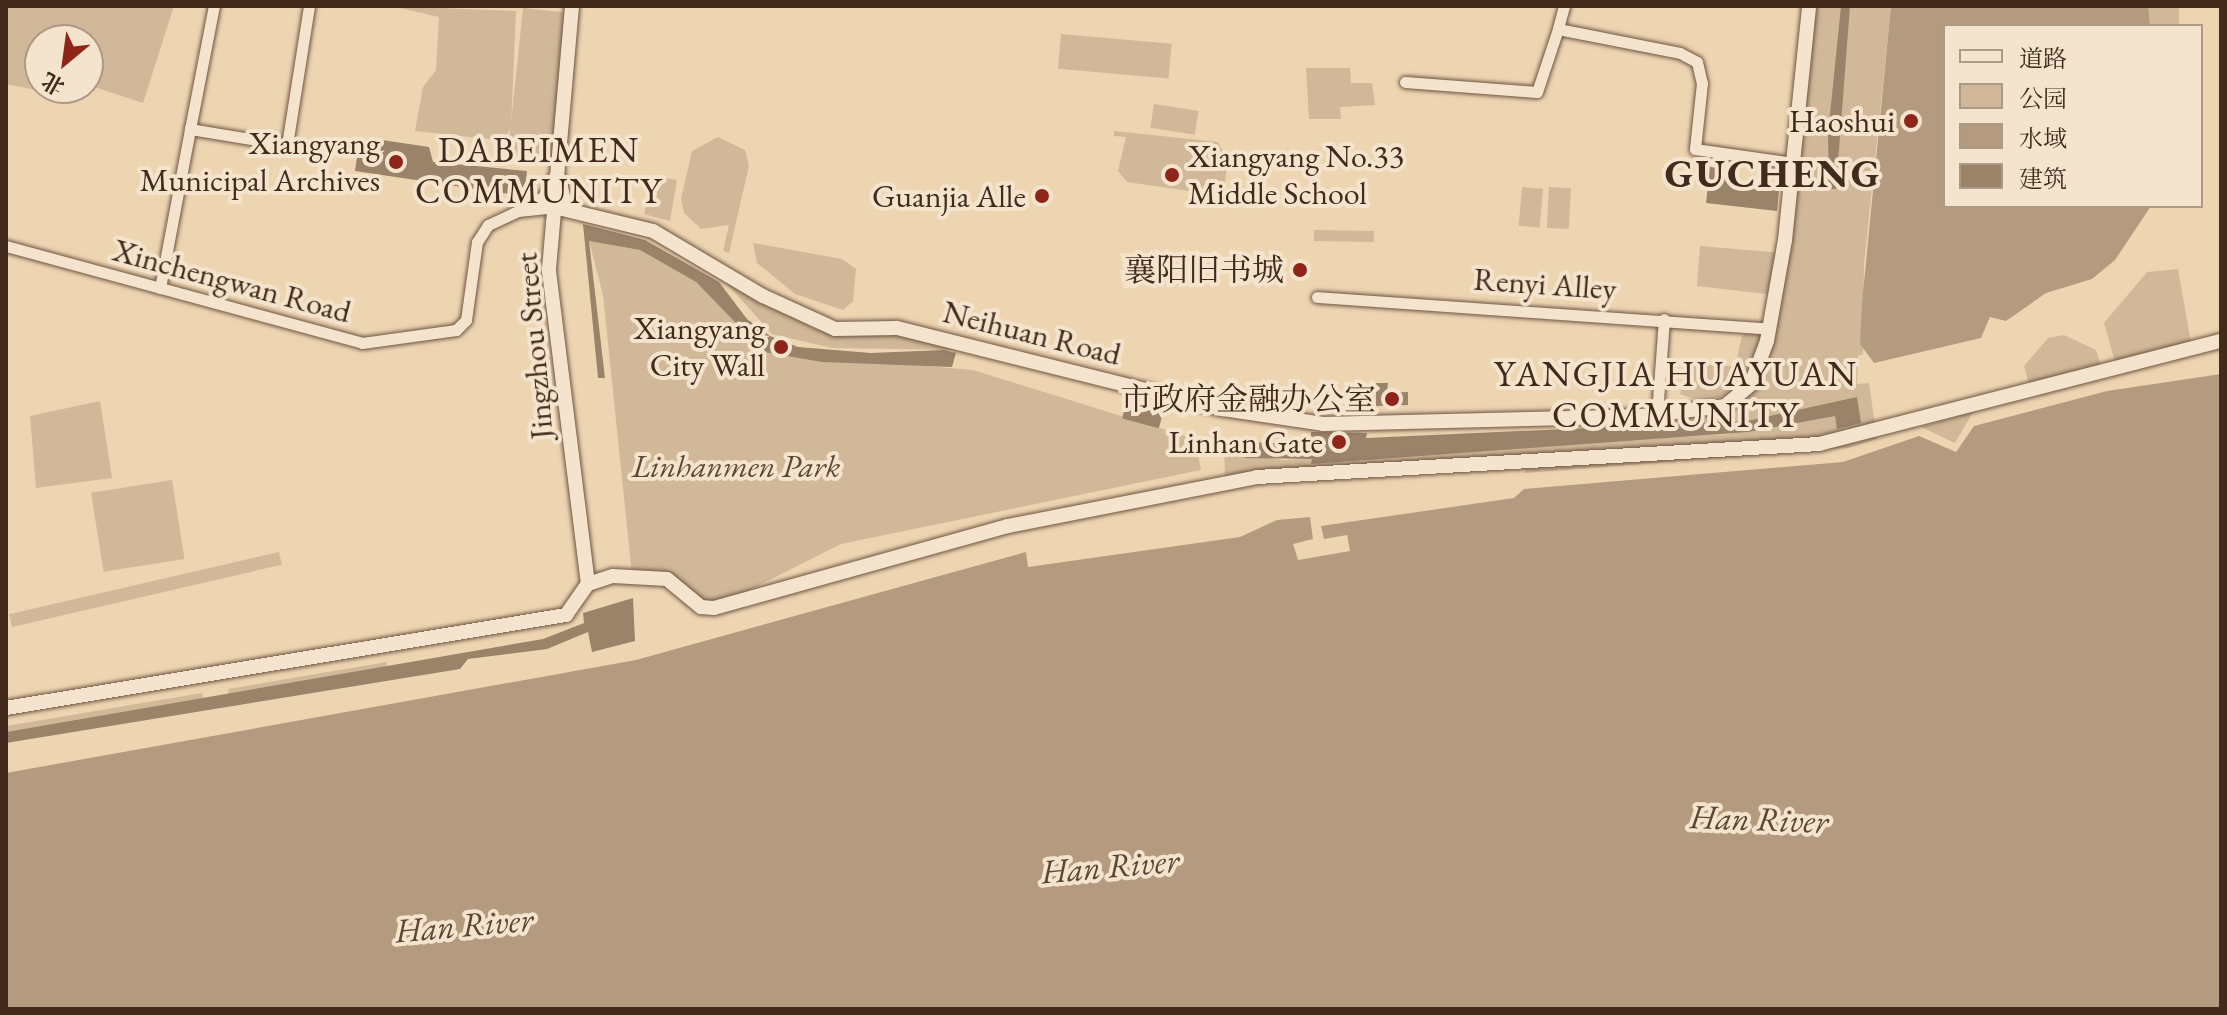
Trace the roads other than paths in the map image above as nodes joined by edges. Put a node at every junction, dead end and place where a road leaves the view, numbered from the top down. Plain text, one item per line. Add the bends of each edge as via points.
1 (214, 6) edge
2 (309, 6) edge
3 (572, 6) edge
4 (1564, 6) edge
5 (1809, 6) edge
6 (1558, 29) junction
7 (1405, 82) dead end
8 (190, 129) junction
9 (1793, 163) junction
10 (558, 169) junction
11 (554, 207) junction
12 (518, 211) junction
13 (582, 214) junction
14 (6, 246) edge
15 (160, 288) junction
16 (1317, 297) dead end
17 (1664, 319) junction
18 (1769, 329) junction
19 (2221, 341) edge
20 (1657, 414) junction
21 (588, 584) junction
22 (6, 708) edge

1 - 8 street
2 - 8 street via 287,145
3 - 10 street, Jingzhou Street
4 - 6 street
5 - 9 street, Neihuan Road
6 - 7 street via 1537,92
6 - 9 street via 1680,53 1697,62 1702,83 1695,149
8 - 15 street
9 - 18 street, Neihuan Road
10 - 11 street, Jingzhou Street
10 - 12 street via 543,197
10 - 13 street via 565,200
11 - 12 street, Xinchengwan Road
11 - 13 street, Neihuan Road
11 - 21 street, Jingzhou Street via 549,271
12 - 15 street, Xinchengwan Road via 488,225 477,242 466,320 456,330 362,343
13 - 20 street, Neihuan Road via 653,231 763,296 835,329 897,328 1223,409 1323,424
14 - 15 street, Xinchengwan Road
16 - 17 street, Renyi Alley
17 - 18 street, Renyi Alley
17 - 20 street
18 - 20 street, Neihuan Road via 1751,384 1725,406
19 - 21 street via 1819,444 1257,477 1008,526 714,608 701,607 658,577 613,576
21 - 22 street via 566,615

